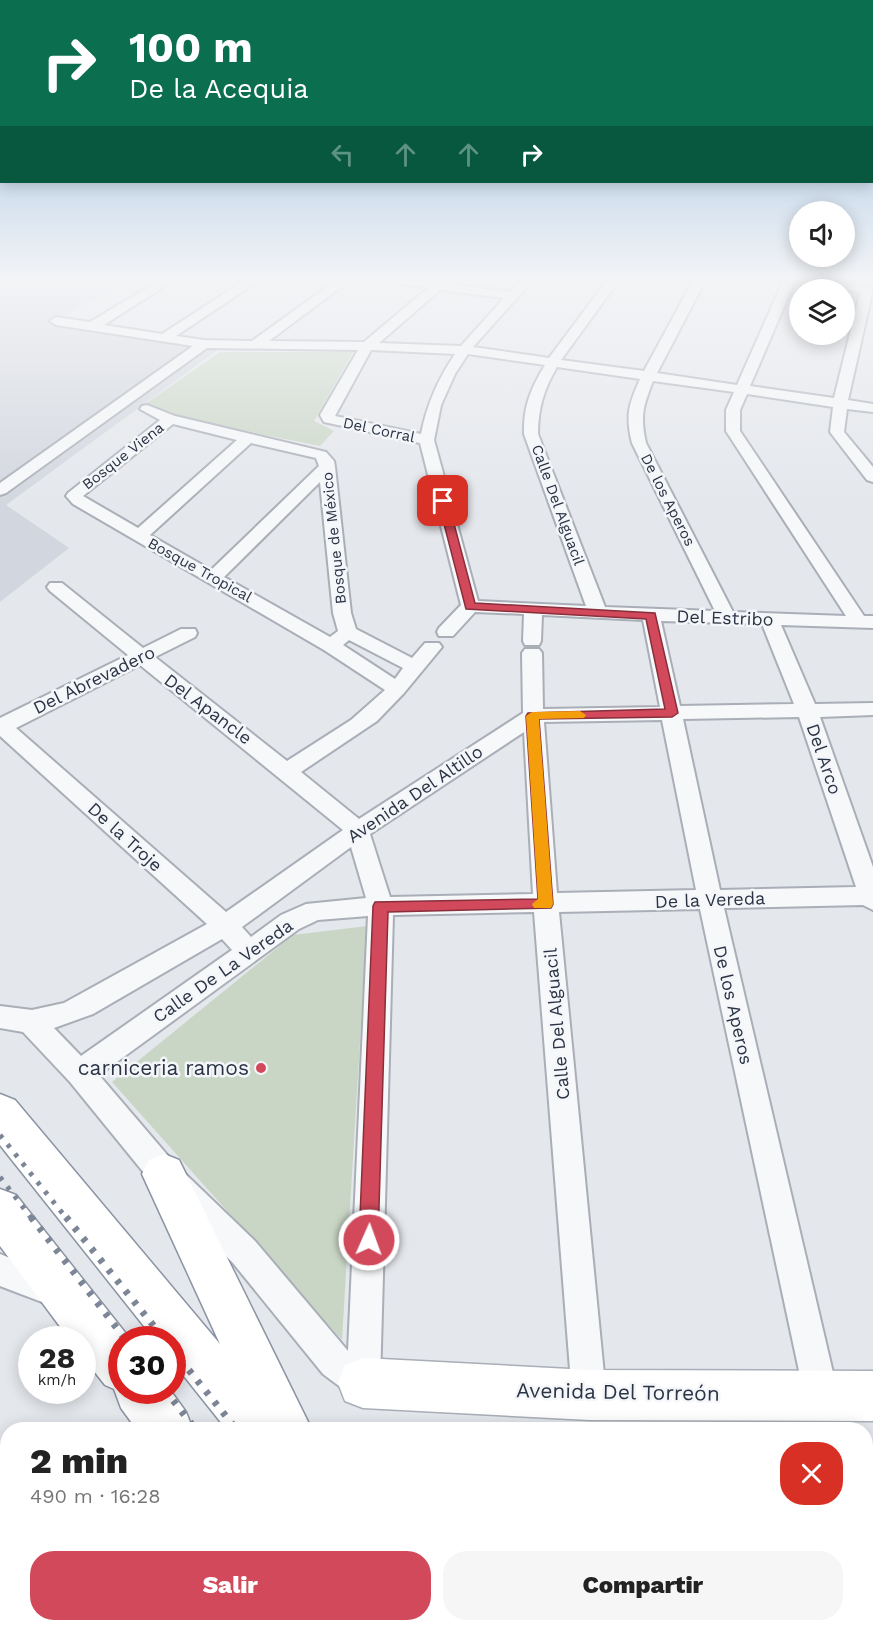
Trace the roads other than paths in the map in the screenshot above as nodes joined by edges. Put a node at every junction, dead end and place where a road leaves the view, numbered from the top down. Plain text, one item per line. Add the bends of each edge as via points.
1 (188, 355) edge
2 (361, 355) edge
3 (461, 355) edge
4 (497, 355) edge
5 (559, 355) edge
6 (660, 355) edge
7 (756, 355) edge
8 (853, 355) edge
9 (553, 364) junction
10 (648, 378) junction
11 (741, 390) junction
12 (840, 404) junction
13 (873, 408) edge
14 (147, 409) dead end
15 (170, 419) junction
16 (248, 438) junction
17 (427, 440) junction
18 (327, 467) junction
19 (873, 477) edge
20 (0, 490) edge
21 (76, 492) joint
22 (139, 536) junction
23 (214, 577) junction
24 (56, 587) dead end
25 (470, 606) junction
26 (533, 609) junction
27 (598, 613) junction
28 (651, 615) junction
29 (727, 618) junction
30 (770, 620) junction
31 (866, 622) edge
32 (348, 632) junction
33 (188, 633) dead end
34 (331, 646) junction
35 (140, 657) junction
36 (413, 666) junction
37 (397, 688) junction
38 (873, 709) edge
39 (807, 710) junction
40 (672, 713) junction
41 (532, 716) junction
42 (0, 726) edge
43 (288, 770) junction
44 (358, 831) junction
45 (872, 897) edge
46 (710, 901) junction
47 (546, 904) junction
48 (381, 906) junction
49 (225, 926) junction
50 (248, 950) junction
51 (0, 1017) edge
52 (32, 1023) junction
53 (80, 1073) junction
54 (0, 1113) edge
55 (164, 1174) junction
56 (0, 1210) edge
57 (0, 1270) edge
58 (67, 1296) junction
59 (108, 1350) edge
60 (363, 1383) junction
61 (820, 1394) junction
62 (589, 1395) junction
63 (873, 1396) edge
64 (149, 1404) edge
65 (162, 1422) edge
66 (253, 1422) edge
67 (283, 1422) edge

1 - 20 street
2 - 17 street, Del Corral via 329,408 328,418
3 - 17 street via 434,405
4 - 9 street
5 - 9 street, Calle Del Alguacil
6 - 10 street
7 - 11 street
8 - 12 street
9 - 10 street
9 - 27 street, Calle Del Alguacil via 535,399 531,434
10 - 11 street
10 - 29 street, De los Aperos via 635,408 639,443
11 - 12 street
11 - 31 street via 733,410 733,431
12 - 13 street
12 - 19 street via 837,432
14 - 15 street, Bosque de México
15 - 16 street, Bosque de México
15 - 21 street, Bosque Viena
16 - 18 street, Bosque de México via 321,455
16 - 22 street
17 - 25 street
18 - 23 street
18 - 32 street, Bosque de México via 342,613
21 - 22 street, Bosque Tropical via 74,496 79,501
22 - 23 street, Bosque Tropical
23 - 34 street, Bosque Tropical
24 - 35 street, Del Apancle
25 - 26 street, Del Estribo
25 - 36 street
26 - 27 street, Del Estribo
26 - 41 street, Calle Del Alguacil
27 - 28 street, Del Estribo
28 - 29 street, Del Estribo
28 - 40 street, De los Aperos
29 - 30 street, Del Estribo
30 - 31 street, Del Estribo
30 - 39 street, Del Arco
32 - 34 street
32 - 36 street
33 - 35 street, Del Abrevadero
34 - 37 street, Bosque Tropical
35 - 42 street, Del Abrevadero
35 - 43 street, Del Apancle
36 - 37 street
37 - 43 street via 362,723
38 - 39 street
39 - 40 street
39 - 45 street, Del Arco
40 - 41 street
40 - 46 street, De los Aperos
41 - 44 street, Avenida Del Altillo
41 - 47 street, Calle Del Alguacil
42 - 49 street, De la Troje
43 - 44 street, Del Apancle
44 - 48 street
44 - 49 street, Avenida Del Altillo
45 - 46 street, De la Vereda
46 - 47 street, De la Vereda
46 - 61 street, De los Aperos
47 - 48 street, De la Vereda
47 - 62 street, Calle Del Alguacil
48 - 50 street, Calle De La Vereda via 315,910
48 - 60 street
49 - 50 street, De la Troje
49 - 52 street, Avenida Del Altillo via 84,1006
50 - 53 street, Calle De La Vereda
51 - 52 street, Avenida Del Altillo
52 - 53 street
53 - 55 street
54 - 66 main road
55 - 60 street via 244,1252 335,1362
55 - 67 main road
56 - 58 main road
57 - 58 street
58 - 59 main road
60 - 62 main road, Avenida Del Torreón
61 - 62 main road, Avenida Del Torreón
61 - 63 main road, Avenida Del Torreón
64 - 65 main road

